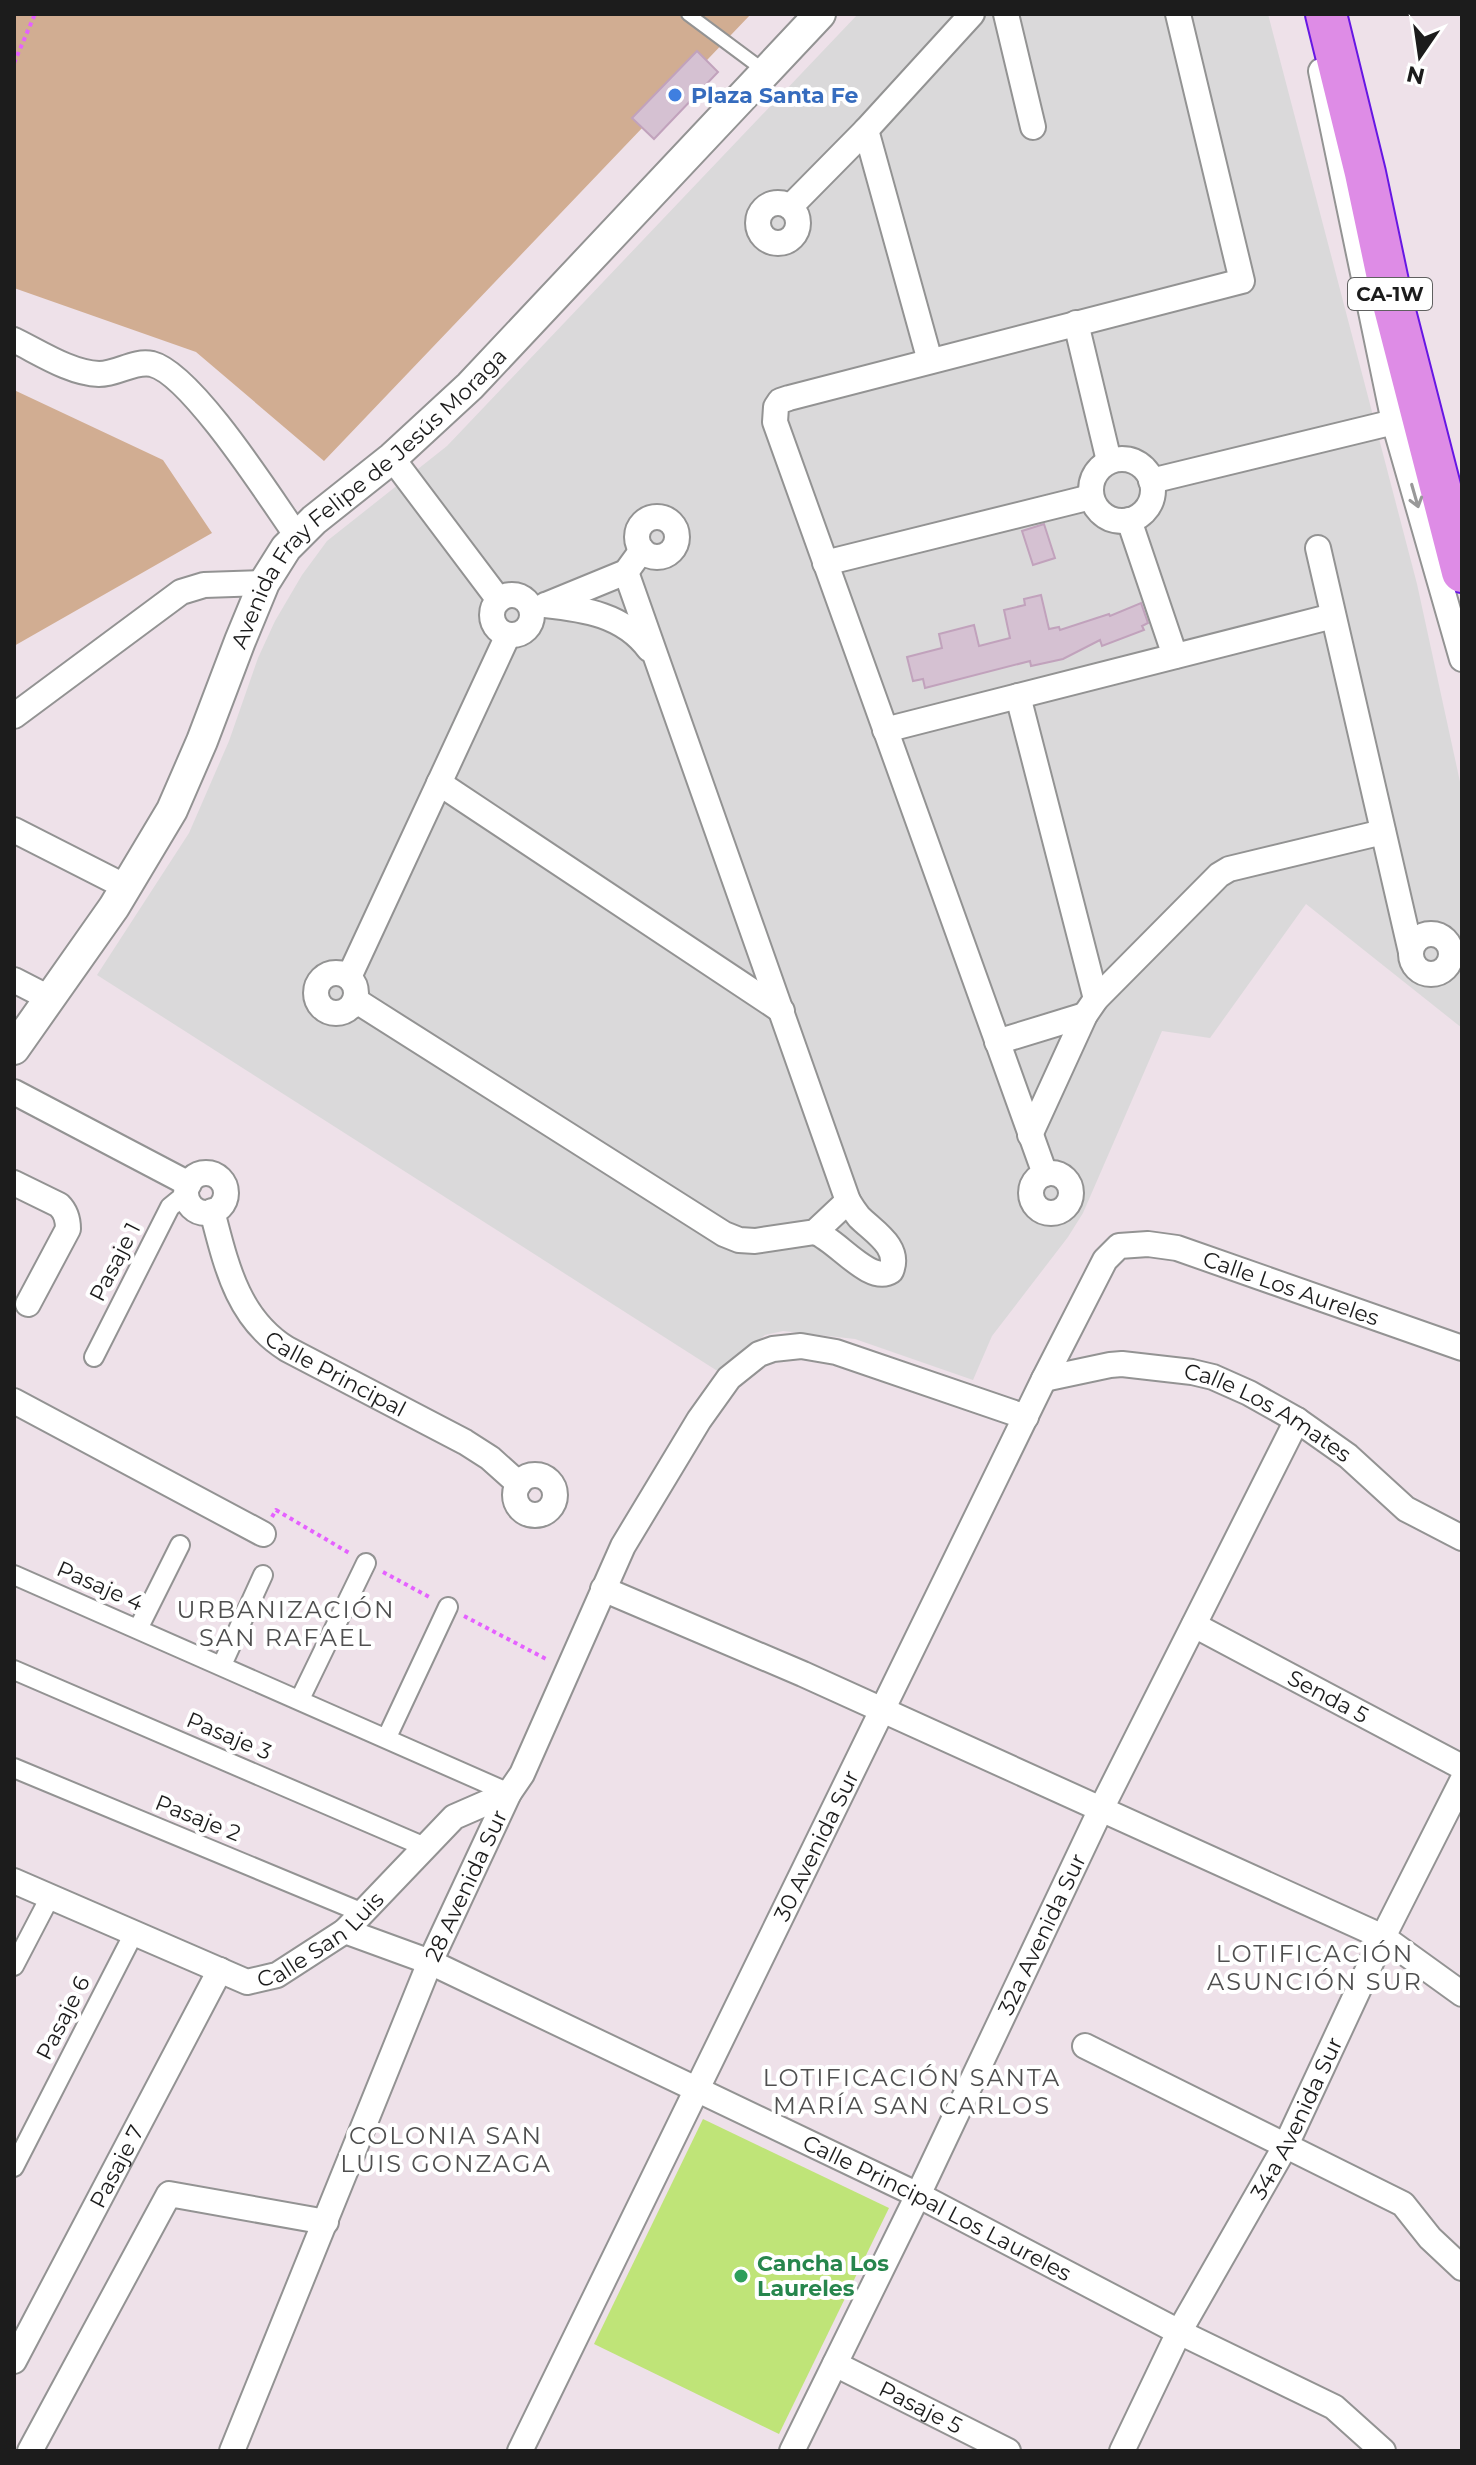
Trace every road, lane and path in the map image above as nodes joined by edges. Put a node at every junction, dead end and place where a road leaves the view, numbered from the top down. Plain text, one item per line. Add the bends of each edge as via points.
1 (35, 14) edge
2 (688, 14) edge
3 (820, 14) edge
4 (972, 14) edge
5 (1006, 14) edge
6 (1178, 14) edge
7 (1309, 14) edge
8 (1326, 14) edge
9 (1349, 14) edge
10 (14, 63) edge
11 (766, 72) junction
12 (1033, 127) dead end
13 (866, 130) junction
14 (790, 207) dead end
15 (1076, 323) junction
16 (14, 340) edge
17 (930, 361) junction
18 (1394, 422) junction
19 (392, 458) junction
20 (1109, 461) junction
21 (1462, 475) edge
22 (1151, 481) junction
23 (1091, 497) junction
24 (1129, 520) junction
25 (297, 536) junction
26 (1318, 548) dead end
27 (642, 550) dead end
28 (825, 563) junction
29 (626, 572) junction
30 (1462, 572) edge
31 (264, 583) junction
32 (499, 600) junction
33 (538, 608) junction
34 (1333, 616) junction
35 (508, 635) junction
36 (1175, 656) junction
37 (657, 659) junction
38 (1462, 659) edge
39 (1018, 696) junction
40 (14, 716) edge
41 (885, 730) junction
42 (439, 783) junction
43 (14, 830) edge
44 (1383, 832) junction
45 (126, 887) junction
46 (1411, 952) dead end
47 (14, 980) edge
48 (51, 999) junction
49 (1091, 1007) junction
50 (782, 1011) junction
51 (997, 1042) junction
52 (14, 1049) edge
53 (14, 1092) edge
54 (1030, 1135) junction
55 (1045, 1174) dead end
56 (14, 1183) edge
57 (188, 1189) junction
58 (848, 1201) junction
59 (212, 1211) junction
60 (815, 1232) junction
61 (1119, 1246) joint
62 (28, 1304) dead end
63 (1462, 1348) edge
64 (94, 1357) dead end
65 (1044, 1379) junction
66 (14, 1401) edge
67 (1026, 1417) junction
68 (1297, 1420) junction
69 (519, 1484) dead end
70 (263, 1534) joint
71 (1462, 1538) edge
72 (180, 1545) dead end
73 (366, 1563) junction
74 (14, 1575) edge
75 (263, 1575) dead end
76 (603, 1589) junction
77 (448, 1607) junction
78 (1194, 1625) junction
79 (138, 1629) junction
80 (222, 1665) junction
81 (14, 1670) edge
82 (567, 1670) junction
83 (300, 1699) junction
84 (882, 1710) junction
85 (387, 1737) junction
86 (1462, 1767) edge
87 (14, 1768) edge
88 (1462, 1781) edge
89 (509, 1793) junction
90 (1101, 1809) junction
91 (425, 1847) junction
92 (14, 1881) edge
93 (50, 1897) junction
94 (363, 1913) junction
95 (345, 1931) junction
96 (134, 1933) junction
97 (1383, 1937) junction
98 (430, 1962) junction
99 (14, 1966) edge
100 (220, 1970) junction
101 (1462, 1994) edge
102 (1085, 2046) dead end
103 (697, 2089) junction
104 (1286, 2145) junction
105 (14, 2167) edge
106 (918, 2195) junction
107 (326, 2222) junction
108 (1462, 2268) edge
109 (1179, 2332) junction
110 (14, 2361) edge
111 (835, 2364) junction
112 (30, 2451) edge
113 (232, 2451) edge
114 (520, 2451) edge
115 (792, 2451) edge
116 (1008, 2451) edge
117 (1122, 2451) edge
118 (1383, 2451) edge

1 - 10 path
2 - 11 lane
3 - 11 street, Avenida Fray Felipe de Jesús Moraga
4 - 13 street
5 - 12 street
6 - 15 street via 1242,281
7 - 18 street
8 - 30 highway, CA-1W
9 - 21 highway, CA-1W
11 - 19 street, Avenida Fray Felipe de Jesús Moraga via 470,386
13 - 14 street
13 - 17 street
15 - 17 street
15 - 20 street
16 - 25 street via 97,374 142,362 168,370 203,406
17 - 28 street via 789,398 776,407 775,422
18 - 22 street
18 -> 38 street
19 - 25 street, Avenida Fray Felipe de Jesús Moraga
19 - 32 street
20 - 22 street via 1136,462
20 - 23 street via 1093,478
22 - 24 street via 1147,508
23 - 24 street via 1110,518
23 - 28 street
24 - 36 street
25 - 31 street, Avenida Fray Felipe de Jesús Moraga
26 - 34 street
27 - 29 street
28 - 41 street
29 - 33 street
29 - 37 street
31 - 40 street via 214,584 181,592
31 - 45 street, Avenida Fray Felipe de Jesús Moraga via 190,771
32 - 33 street via 518,597
32 - 35 street via 492,617
33 - 35 street via 526,629
33 - 37 street via 569,607 611,617 641,637
34 - 36 street
34 - 44 street
35 - 42 street
36 - 39 street
37 - 50 street
39 - 41 street
39 - 49 street
41 - 51 street
42 - 50 street
42 - 60 street via 352,989 724,1234 755,1241
43 - 45 street
44 - 46 street
44 - 49 street via 1229,869
45 - 48 street, Avenida Fray Felipe de Jesús Moraga
47 - 48 street
48 - 52 street, Avenida Fray Felipe de Jesús Moraga
49 - 51 street
49 - 54 street
50 - 58 street
51 - 54 street
53 - 57 street
54 - 55 street
56 - 62 street via 59,1205 68,1221
57 - 59 street via 191,1206
57 - 59 street via 199,1174 219,1177 226,1194
57 - 64 street, Pasaje 1 via 170,1207
58 - 60 street
58 - 60 street via 892,1252 891,1271 870,1272
59 - 69 street, Calle Principal via 237,1293 270,1336 481,1451
61 - 63 street, Calle Los Aureles via 1177,1248
61 - 65 street, 30 Avenida Sur via 1105,1260
65 - 67 street, 30 Avenida Sur
65 - 68 street, Calle Los Amates via 1110,1365 1192,1372 1249,1393
66 - 70 street
67 - 76 street, 28 Avenida Sur via 836,1352 801,1346 759,1354 729,1378 699,1420
67 - 84 street, 30 Avenida Sur
68 - 71 street, Calle Los Amates via 1348,1456 1406,1509
68 - 78 street, 32a Avenida Sur
70 - 73 path via 276,1510
72 - 79 street
73 - 77 path
73 - 83 street
74 - 79 street, Pasaje 4
75 - 80 street
76 - 82 street, 28 Avenida Sur
76 - 84 street
77 - 82 path
77 - 85 street
78 - 86 street, Senda 5
78 - 90 street, 32a Avenida Sur
79 - 80 street, Pasaje 4
80 - 83 street, Pasaje 4
81 - 91 street, Pasaje 3
82 - 89 street, 28 Avenida Sur
83 - 85 street, Pasaje 4
84 - 90 street
84 - 103 street, 30 Avenida Sur
85 - 89 street, Pasaje 4
87 - 94 street, Pasaje 2
88 - 97 street, 34a Avenida Sur
89 - 91 street, Calle San Luis via 454,1817
89 - 98 street, 28 Avenida Sur
90 - 97 street
90 - 106 street, 32a Avenida Sur
91 - 94 street, Calle San Luis
92 - 93 street, Calle San Luis
93 - 96 street, Calle San Luis
93 - 99 street
94 - 95 street, Calle San Luis
95 - 98 street, Calle Principal Los Laureles
95 - 100 street, Calle San Luis via 277,1975 247,1982
96 - 100 street, Calle San Luis
96 - 105 street, Pasaje 6
97 - 101 street
97 - 104 street, 34a Avenida Sur
98 - 103 street, Calle Principal Los Laureles
98 - 107 street, 28 Avenida Sur
100 - 110 street, Pasaje 7
102 - 104 street
103 - 106 street, Calle Principal Los Laureles
103 - 114 street, 30 Avenida Sur
104 - 108 street via 1403,2204
104 - 109 street, 34a Avenida Sur
106 - 109 street, Calle Principal Los Laureles
106 - 111 street, 32a Avenida Sur
107 - 112 street via 169,2194
107 - 113 street, 28 Avenida Sur
109 - 117 street, 34a Avenida Sur
109 - 118 street, Calle Principal Los Laureles via 1334,2407
111 - 115 street, 32a Avenida Sur
111 - 116 street, Pasaje 5

